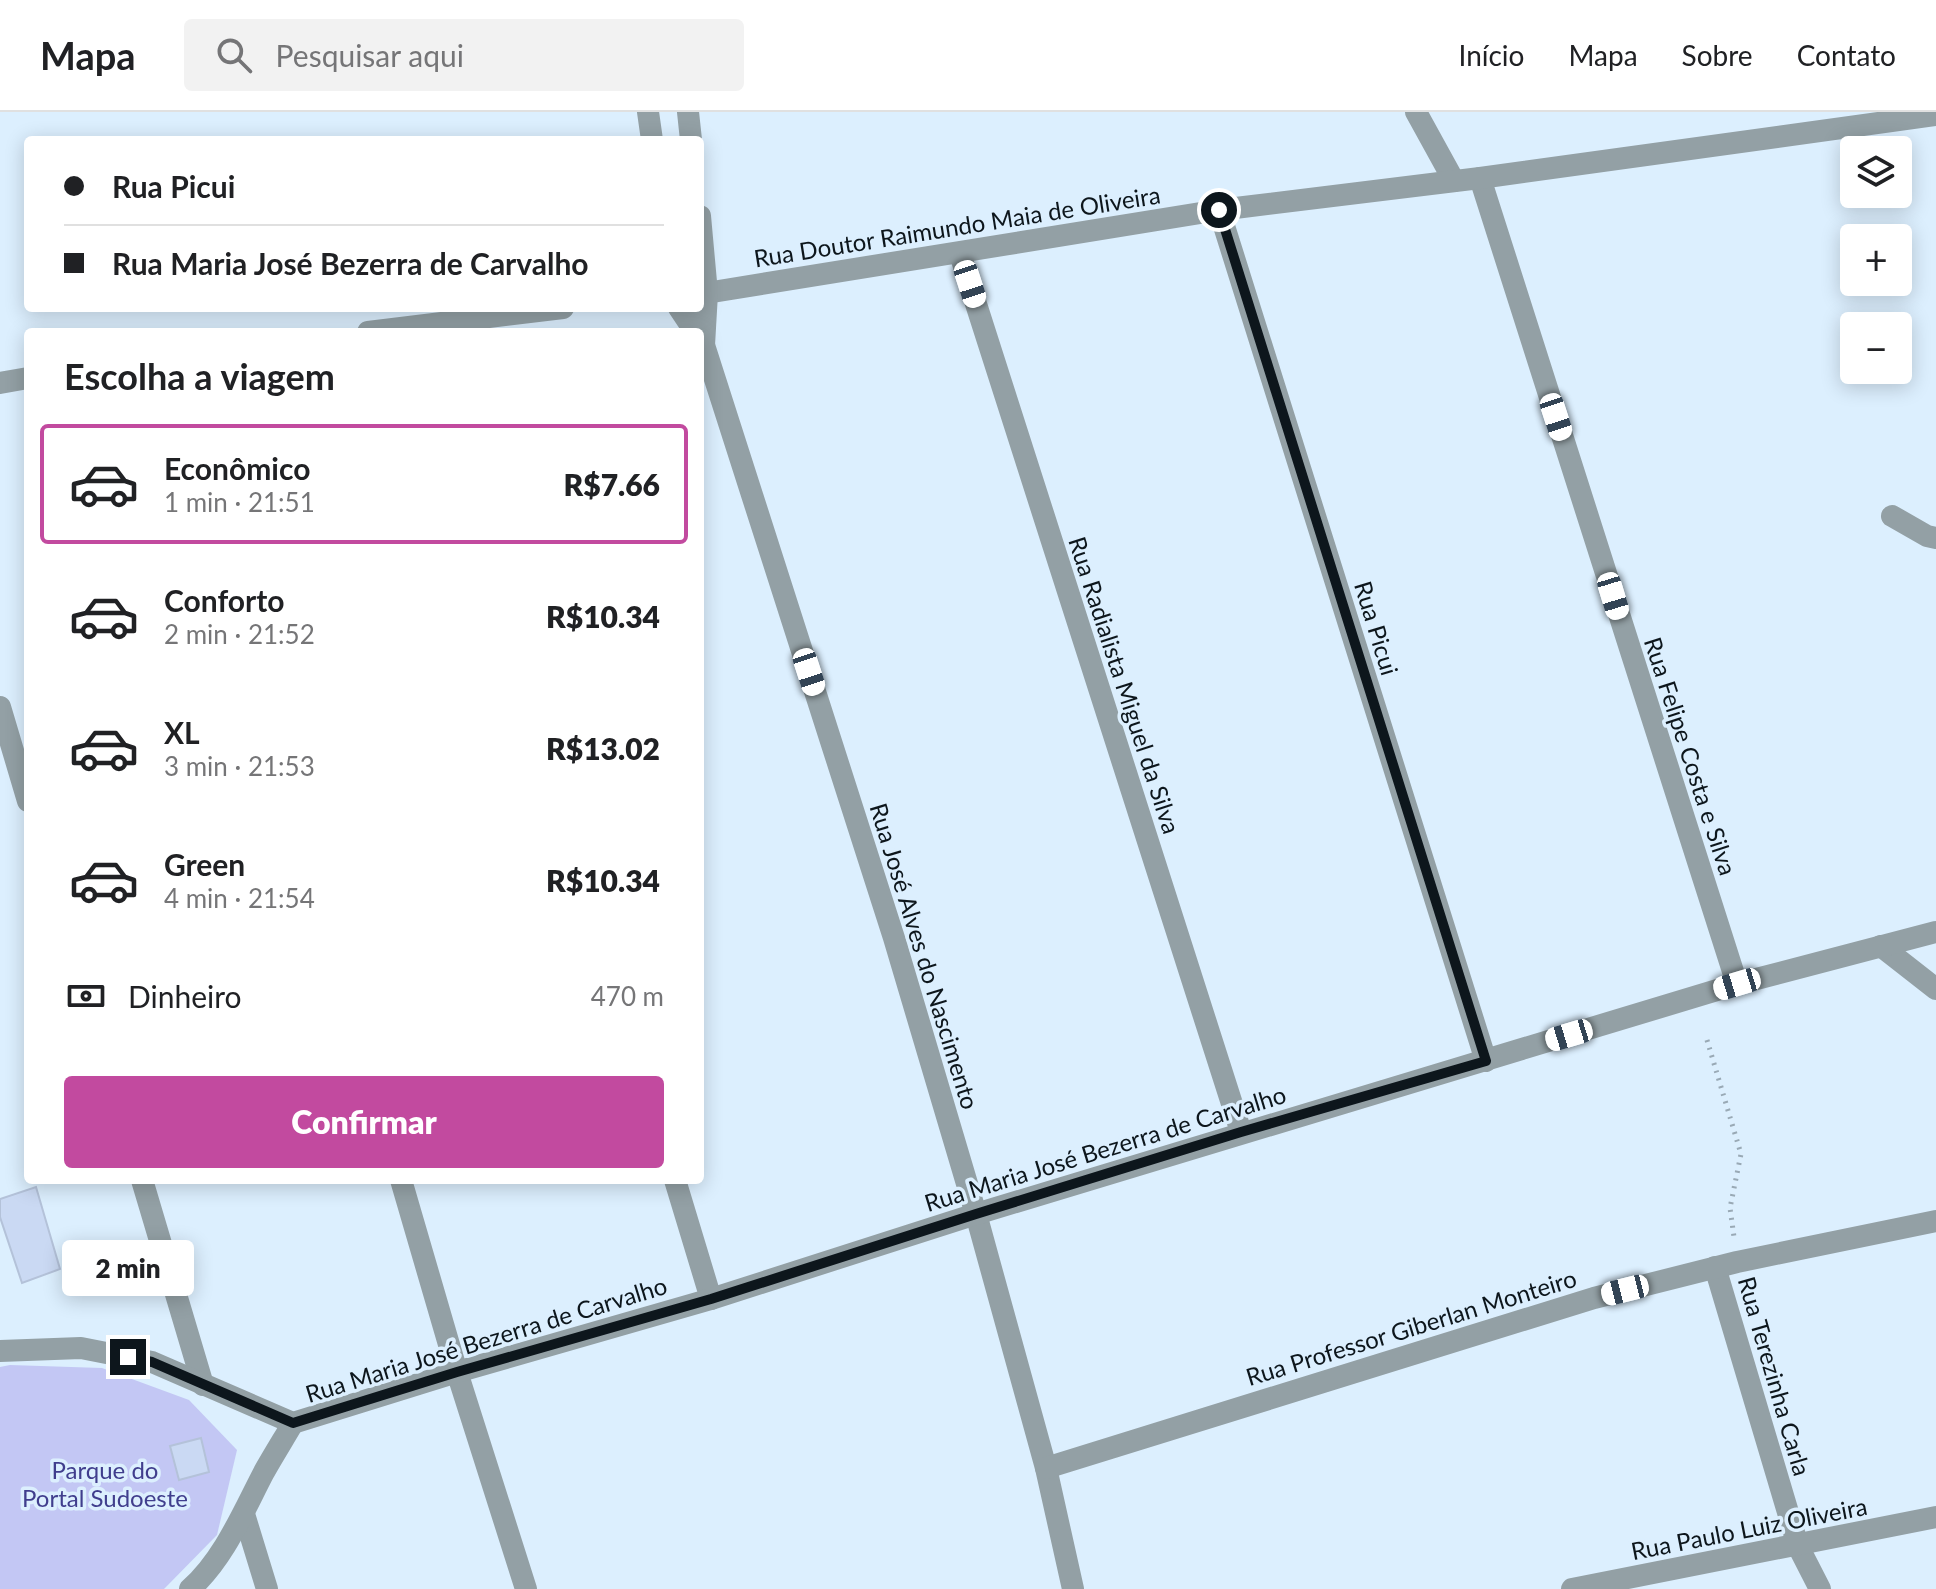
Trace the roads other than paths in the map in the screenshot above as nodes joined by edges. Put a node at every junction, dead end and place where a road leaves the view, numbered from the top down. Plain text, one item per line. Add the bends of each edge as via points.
1 (648, 112) edge
2 (688, 112) edge
3 (1416, 112) edge
4 (1936, 115) edge
5 (651, 136) edge
6 (691, 136) edge
7 (1480, 178) junction
8 (1454, 181) junction
9 (1219, 210) junction
10 (960, 254) junction
11 (704, 293) edge
12 (535, 312) edge
13 (424, 328) edge
14 (704, 351) edge
15 (24, 379) edge
16 (0, 383) edge
17 (1892, 516) dead end
18 (1936, 538) edge
19 (0, 707) edge
20 (24, 788) edge
21 (1936, 932) edge
22 (1881, 946) junction
23 (1737, 984) junction
24 (1936, 989) edge
25 (1486, 1061) junction
26 (1241, 1132) junction
27 (143, 1184) edge
28 (402, 1184) edge
29 (676, 1184) edge
30 (976, 1214) junction
31 (1936, 1221) edge
32 (1726, 1264) junction
33 (711, 1299) junction
34 (0, 1351) edge
35 (457, 1372) junction
36 (203, 1385) junction
37 (293, 1423) junction
38 (1046, 1468) junction
39 (244, 1514) junction
40 (1936, 1517) edge
41 (1798, 1546) junction
42 (190, 1589) edge
43 (267, 1589) edge
44 (526, 1589) edge
45 (1073, 1589) edge
46 (1572, 1589) edge
47 (1820, 1589) edge

1 - 5 street
2 - 6 street
3 - 8 street
4 - 7 street, Rua Doutor Raimundo Maia de Oliveira
7 - 8 street, Rua Doutor Raimundo Maia de Oliveira
7 - 23 street, Rua Felipe Costa e Silva
8 - 9 street, Rua Doutor Raimundo Maia de Oliveira
9 - 10 street, Rua Doutor Raimundo Maia de Oliveira
9 - 25 street, Rua Picui
10 - 11 street, Rua Doutor Raimundo Maia de Oliveira
10 - 26 street, Rua Radialista Miguel da Silva
12 - 13 street
14 - 30 street, Rua José Alves do Nascimento via 894,938
15 - 16 street
17 - 18 street
19 - 20 street
21 - 22 street, Rua Maria José Bezerra de Carvalho
22 - 23 street, Rua Maria José Bezerra de Carvalho
22 - 24 street
23 - 25 street, Rua Maria José Bezerra de Carvalho
25 - 26 street, Rua Maria José Bezerra de Carvalho
26 - 30 street, Rua Maria José Bezerra de Carvalho
27 - 36 street
28 - 35 street
29 - 33 street
30 - 33 street, Rua Maria José Bezerra de Carvalho
30 - 38 street, Rua José Alves do Nascimento
31 - 32 street, Rua Professor Giberlan Monteiro
32 - 38 street, Rua Professor Giberlan Monteiro via 1594,1298
32 - 41 street, Rua Terezinha Carla
33 - 35 street, Rua Maria José Bezerra de Carvalho
34 - 36 street, Rua Maria José Bezerra de Carvalho via 81,1348 152,1362
35 - 37 street, Rua Maria José Bezerra de Carvalho
35 - 44 street
36 - 37 street, Rua Maria José Bezerra de Carvalho
37 - 39 street, Rua Maria José Bezerra de Carvalho
38 - 45 street, Rua José Alves do Nascimento
39 - 42 street, Rua Maria José Bezerra de Carvalho
39 - 43 street
40 - 41 street, Rua Paulo Luiz Oliveira
41 - 46 street, Rua Paulo Luiz Oliveira
41 - 47 street, Rua Terezinha Carla

